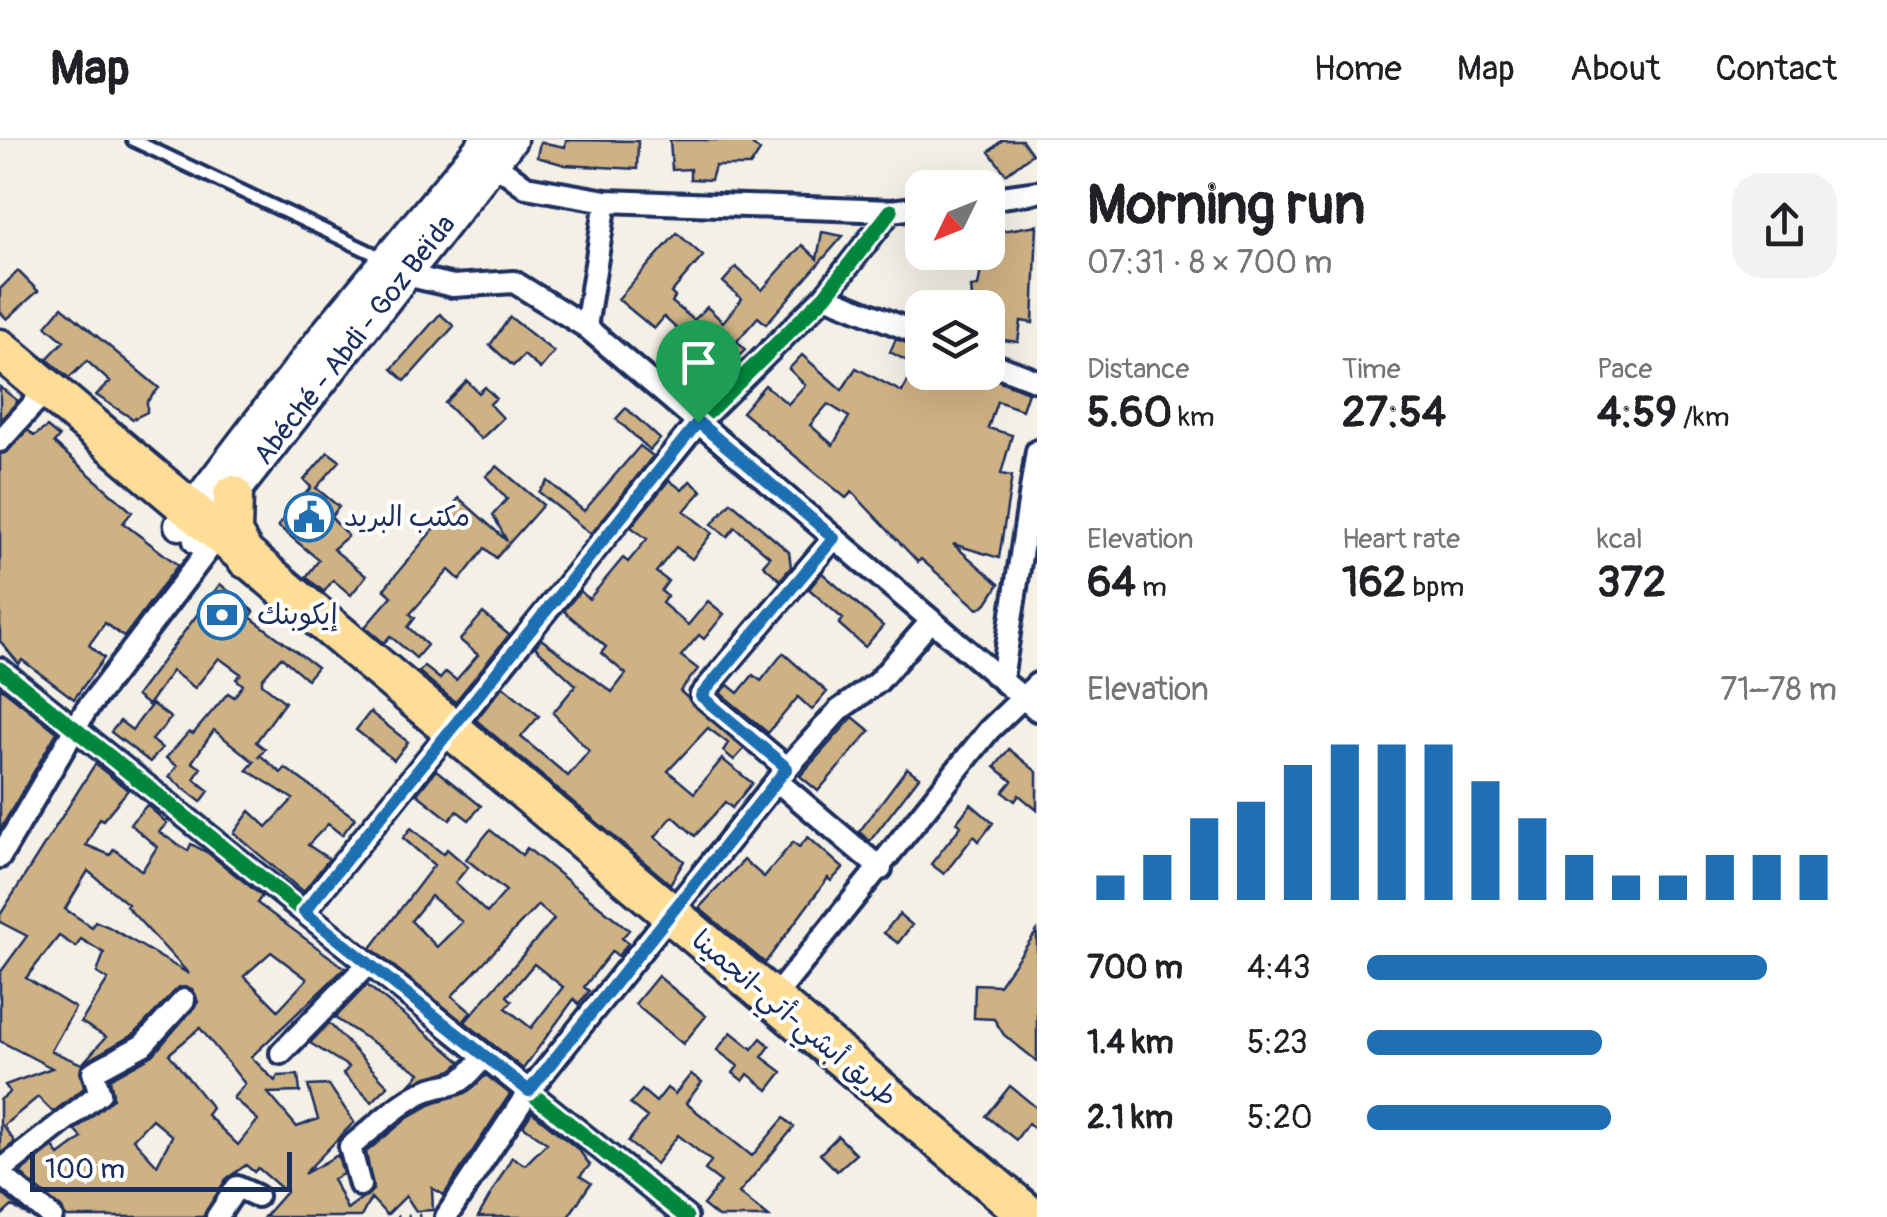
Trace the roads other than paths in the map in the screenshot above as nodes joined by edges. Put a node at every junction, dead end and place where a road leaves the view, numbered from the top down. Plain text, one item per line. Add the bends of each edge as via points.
1 (132, 140) edge
2 (512, 140) edge
3 (486, 151) edge
4 (1037, 192) edge
5 (1005, 197) edge
6 (606, 201) junction
7 (905, 209) edge
8 (891, 211) junction
9 (398, 268) junction
10 (825, 296) junction
11 (586, 327) junction
12 (905, 329) edge
13 (0, 350) edge
14 (1005, 369) edge
15 (0, 374) edge
16 (1037, 382) edge
17 (41, 396) junction
18 (698, 422) junction
19 (0, 441) edge
20 (1037, 450) edge
21 (159, 485) junction
22 (224, 488) junction
23 (197, 530) junction
24 (834, 538) junction
25 (248, 561) junction
26 (931, 621) junction
27 (0, 668) edge
28 (1002, 679) junction
29 (1032, 697) edge
30 (72, 730) junction
31 (444, 735) junction
32 (782, 775) junction
33 (0, 857) edge
34 (881, 869) junction
35 (304, 912) junction
36 (666, 921) junction
37 (367, 965) junction
38 (184, 1000) dead end
39 (766, 1007) junction
40 (281, 1053) dead end
41 (484, 1057) junction
42 (529, 1091) junction
43 (0, 1172) edge
44 (360, 1185) dead end
45 (258, 1196) dead end
46 (995, 1205) edge
47 (447, 1216) edge
48 (52, 1217) edge
49 (217, 1217) edge
50 (686, 1217) edge
51 (1031, 1217) edge

1 - 9 lane
2 - 3 main road
3 - 6 street via 526,188
3 - 9 main road
4 - 5 street
6 - 8 street
6 - 11 street
7 - 8 street
8 - 10 street
9 - 11 street via 454,286 514,282
9 - 22 main road, Abéché - Abdi - Goz Beïda
9 - 22 main road via 328,331
10 - 12 street
10 - 18 street
11 - 18 street
13 - 17 highway
14 - 16 street
15 - 17 highway
17 - 19 street
17 - 21 highway
17 - 23 highway
18 - 24 street
18 - 31 street
20 - 28 street
21 - 22 highway via 182,492
21 - 23 highway
22 - 23 main road, Abéché - Abdi - Goz Beïda
22 - 25 highway via 232,534
23 - 25 highway
23 - 30 street
23 - 31 highway
24 - 26 street
24 - 32 street via 701,696
25 - 31 highway
26 - 28 street
26 - 32 street
27 - 30 street
28 - 29 street
29 - 34 street via 990,730
30 - 33 street
30 - 35 street
31 - 35 street
31 - 36 highway
32 - 34 street
32 - 36 street
34 - 39 street
35 - 37 street
36 - 39 highway
36 - 42 street
37 - 40 street
37 - 41 street
38 - 43 street via 143,1045 93,1072 100,1092
39 - 46 highway
41 - 42 street
41 - 44 street via 468,1078 420,1093 350,1147
42 - 47 street
42 - 50 street
43 - 48 street
45 - 49 street via 237,1187
46 - 51 highway

